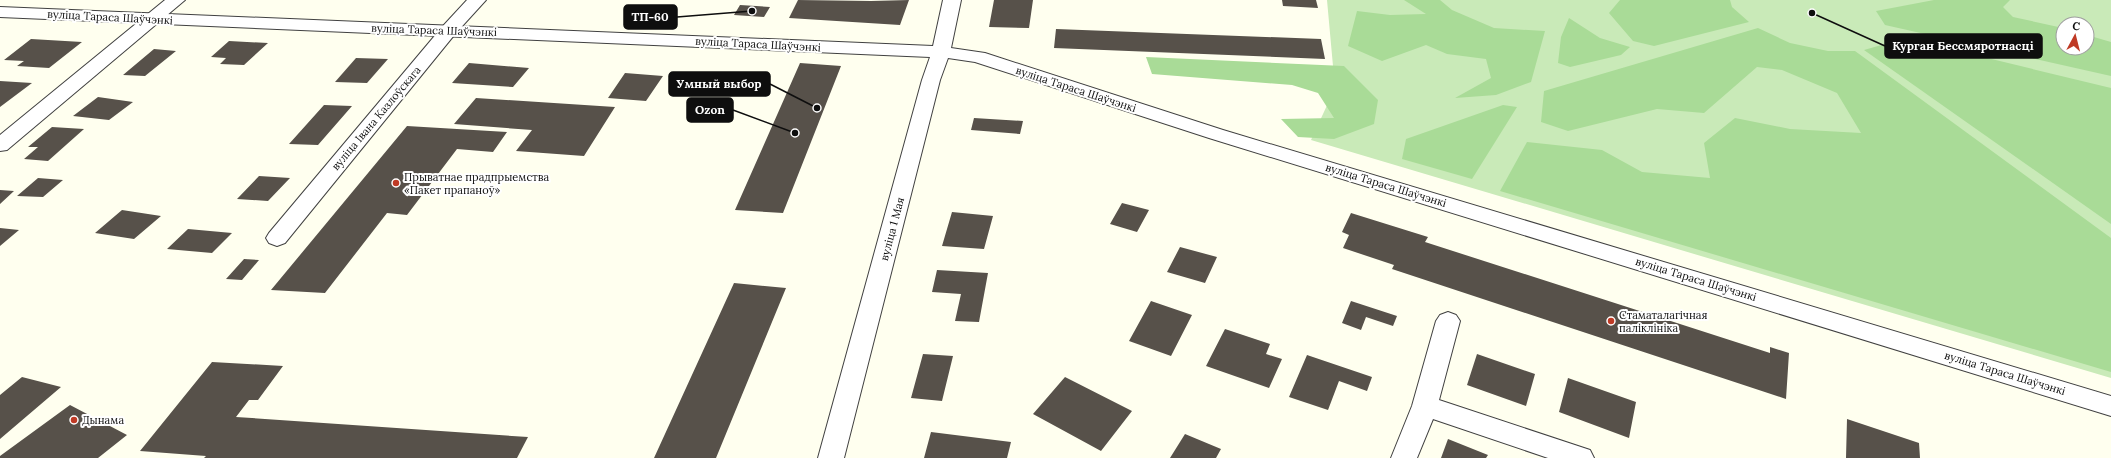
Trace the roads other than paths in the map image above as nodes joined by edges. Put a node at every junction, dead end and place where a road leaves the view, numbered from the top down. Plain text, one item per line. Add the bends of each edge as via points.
1 (176, 0) edge
2 (477, 0) edge
3 (952, 0) edge
4 (0, 12) edge
5 (154, 19) junction
6 (449, 30) junction
7 (940, 52) junction
8 (0, 145) edge
9 (276, 238) dead end
10 (1448, 321) dead end
11 (1425, 406) junction
12 (2111, 406) edge
13 (831, 458) edge
14 (1404, 458) edge
15 (1581, 458) edge

1 - 5 street
2 - 6 street, вуліца Івана Казлоўскага
3 - 7 street, вуліца 1 Мая
4 - 5 street, вуліца Тараса Шаўчэнкі
5 - 6 street, вуліца Тараса Шаўчэнкі
5 - 8 street
6 - 7 street, вуліца Тараса Шаўчэнкі
6 - 9 street, вуліца Івана Казлоўскага
7 - 12 street, вуліца Тараса Шаўчэнкі via 978,57 1216,134
7 - 13 street, вуліца 1 Мая
10 - 11 street
11 - 14 street
11 - 15 street

